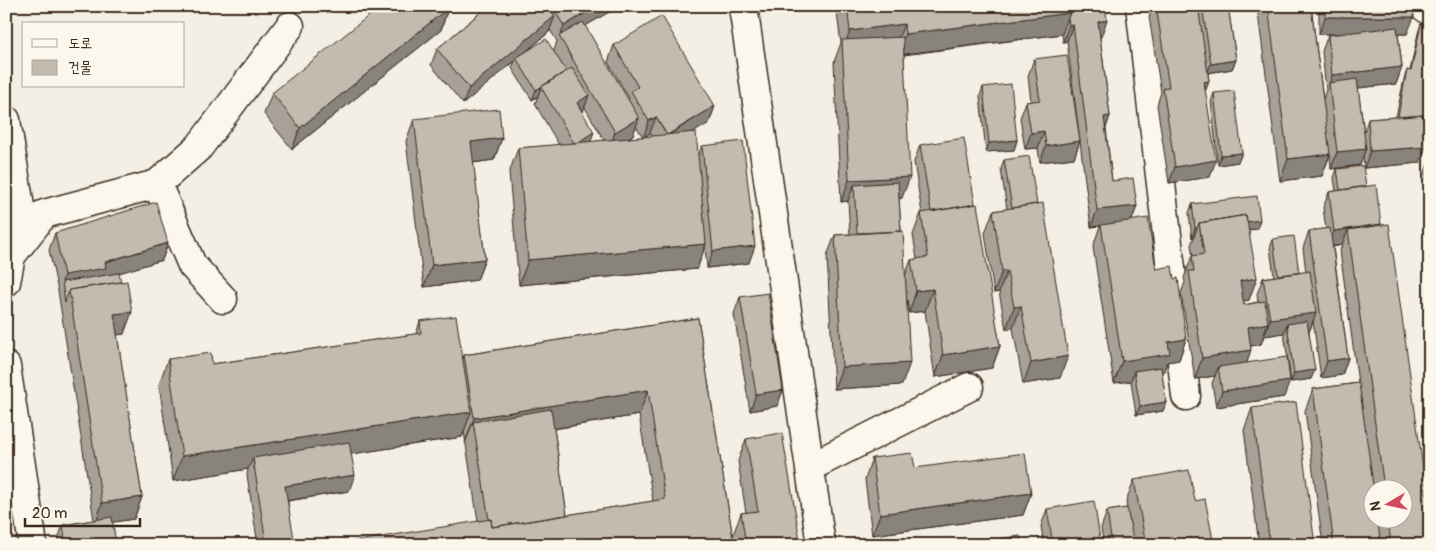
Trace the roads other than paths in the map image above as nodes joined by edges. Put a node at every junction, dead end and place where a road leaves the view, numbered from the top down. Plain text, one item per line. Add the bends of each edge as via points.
1 (743, 6) edge
2 (1140, 6) edge
3 (1423, 6) edge
4 (1430, 11) edge
5 (290, 26) dead end
6 (6, 120) edge
7 (157, 184) junction
8 (25, 238) junction
9 (6, 282) edge
10 (223, 299) dead end
11 (6, 366) edge
12 (969, 388) dead end
13 (1186, 396) dead end
14 (810, 467) junction
15 (33, 545) edge
16 (821, 545) edge

1 - 14 street
2 - 13 street
3 - 4 street
5 - 7 street via 199,147
6 - 8 street
7 - 8 street via 44,214
7 - 10 street via 192,265
8 - 9 street via 11,256
11 - 15 street
12 - 14 street
14 - 16 street

